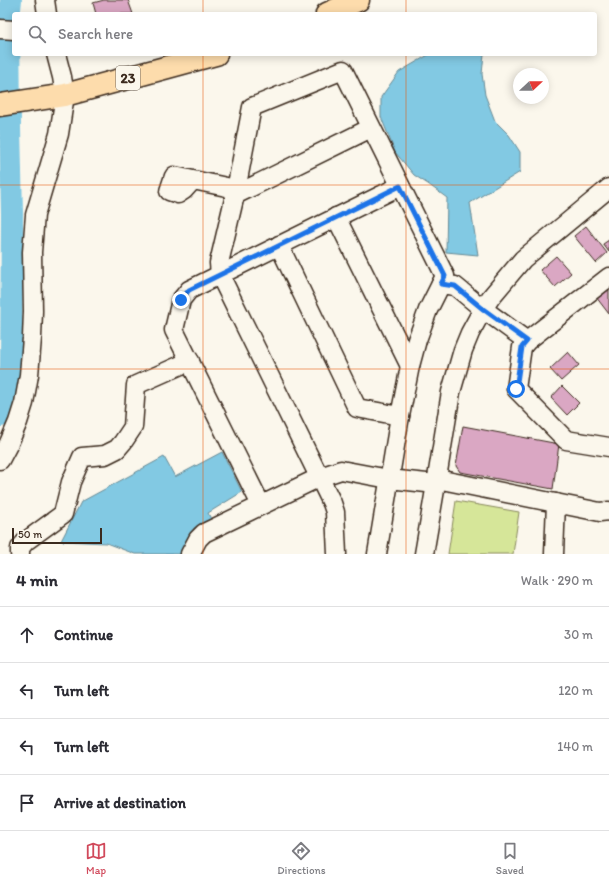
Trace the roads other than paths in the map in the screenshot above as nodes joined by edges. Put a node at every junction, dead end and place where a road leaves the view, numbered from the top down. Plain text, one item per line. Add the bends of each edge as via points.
1 (45, 0) edge
2 (358, 0) edge
3 (47, 12) edge
4 (331, 12) edge
5 (0, 29) edge
6 (12, 30) edge
7 (57, 56) edge
8 (209, 56) edge
9 (65, 96) junction
10 (0, 105) edge
11 (371, 128) junction
12 (193, 180) dead end
13 (400, 186) junction
14 (609, 188) edge
15 (236, 192) junction
16 (336, 217) junction
17 (279, 245) junction
18 (220, 275) junction
19 (609, 277) edge
20 (441, 284) junction
21 (483, 309) junction
22 (527, 341) junction
23 (190, 361) junction
24 (410, 366) junction
25 (400, 416) junction
26 (609, 447) edge
27 (0, 460) edge
28 (320, 477) junction
29 (389, 479) junction
30 (437, 482) junction
31 (556, 503) junction
32 (261, 505) junction
33 (609, 511) edge
34 (20, 551) edge
35 (190, 554) edge
36 (337, 554) edge
37 (377, 554) edge
38 (424, 554) edge
39 (554, 554) edge

1 - 3 street
2 - 4 highway
5 - 6 street
7 - 9 street
8 - 9 highway, 23
9 - 10 highway, 23
9 - 27 street via 59,134 35,215 32,252 32,338 27,391 18,422
11 - 13 street
11 - 15 street
11 - 15 street via 343,70 252,107
12 - 15 street
13 - 16 street
13 - 20 street via 445,276
14 - 21 street via 523,259
15 - 18 street via 219,263
16 - 17 street
16 - 24 street
17 - 18 street
17 - 25 street via 357,408
18 - 23 street via 189,290 181,300 174,330
18 - 28 street
19 - 22 street
20 - 21 street via 455,286
20 - 24 street via 428,310
21 - 22 street
21 - 30 street via 462,350 454,380
22 - 26 street via 522,347 516,389 566,440
23 - 32 street
23 - 34 street via 136,385 133,427 128,436 112,452 82,457 71,482 63,514 26,541
24 - 25 street
25 - 29 street
28 - 29 street via 341,470
28 - 32 street
28 - 36 street via 335,512
29 - 30 street
29 - 37 street
30 - 31 street
30 - 38 street
31 - 33 street via 600,512
31 - 39 street
32 - 35 street via 204,533

